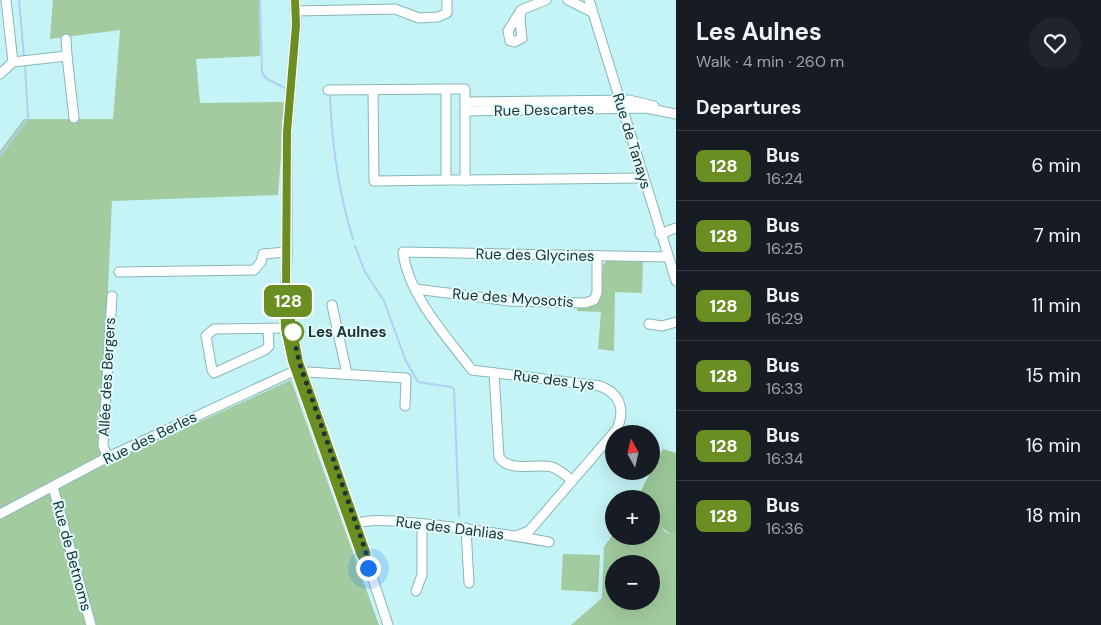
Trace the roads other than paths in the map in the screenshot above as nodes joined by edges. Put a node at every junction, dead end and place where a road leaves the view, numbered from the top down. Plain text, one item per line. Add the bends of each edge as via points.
1 (6, 0) edge
2 (295, 0) edge
3 (447, 0) edge
4 (546, 0) edge
5 (568, 0) edge
6 (589, 0) edge
7 (522, 10) dead end
8 (295, 11) junction
9 (592, 12) junction
10 (66, 39) dead end
11 (67, 56) junction
12 (13, 62) junction
13 (0, 74) edge
14 (446, 89) junction
15 (328, 90) dead end
16 (374, 90) junction
17 (621, 104) junction
18 (465, 106) junction
19 (672, 113) edge
20 (74, 118) dead end
21 (643, 178) junction
22 (446, 180) junction
23 (466, 180) junction
24 (676, 228) edge
25 (660, 234) junction
26 (287, 252) junction
27 (403, 252) joint
28 (597, 256) junction
29 (668, 258) junction
30 (119, 272) dead end
31 (676, 281) edge
32 (416, 289) junction
33 (286, 294) junction
34 (112, 296) dead end
35 (332, 305) dead end
36 (676, 322) edge
37 (649, 324) dead end
38 (285, 328) junction
39 (268, 330) junction
40 (299, 372) junction
41 (494, 373) junction
42 (346, 374) junction
43 (405, 406) dead end
44 (108, 457) junction
45 (572, 480) junction
46 (53, 487) junction
47 (0, 514) edge
48 (353, 524) junction
49 (422, 524) junction
50 (466, 528) junction
51 (516, 536) junction
52 (549, 542) dead end
53 (469, 583) dead end
54 (416, 591) dead end
55 (91, 625) edge
56 (388, 625) edge

1 - 12 street
2 - 8 street
3 - 8 street via 447,13 438,17 419,18 395,9
4 - 7 street
5 - 9 street
6 - 9 street, Rue de Tanays
8 - 26 street via 287,132
9 - 17 street, Rue de Tanays
10 - 11 street
11 - 12 street
11 - 20 street
12 - 13 street
14 - 16 street
14 - 18 street via 465,89
14 - 22 street
15 - 16 street
16 - 22 street via 374,181
17 - 18 street, Rue Descartes
17 - 19 street, Rue Descartes via 638,101
17 - 21 street, Rue de Tanays
18 - 23 street
21 - 23 street
21 - 25 street, Rue de Tanays
22 - 23 street
24 - 25 street
25 - 29 street, Rue de Tanays
26 - 30 street via 263,254 254,270
26 - 33 street
27 - 28 street, Rue des Glycines
27 - 32 street, Rue des Lys via 404,264
28 - 29 street, Rue des Glycines
28 - 32 street, Rue des Myosotis via 597,293 594,300 585,303 510,301
29 - 31 street, Rue de Tanays
32 - 41 street, Rue des Lys via 428,313 472,370
33 - 38 street
33 - 40 street
34 - 44 street, Allée des Bergers via 103,446
35 - 42 street
36 - 37 street via 662,326
38 - 39 street
38 - 40 street
39 - 39 street via 269,346 265,350 214,373 206,336 209,332
40 - 42 street
40 - 44 street, Rue des Berles via 269,381
40 - 48 street
41 - 45 street via 499,457 512,465 553,468
41 - 45 street, Rue des Lys via 600,386 617,397 622,413 617,429
42 - 43 street via 406,378
44 - 46 street, Rue des Berles
45 - 51 street, Rue des Lys via 529,530
46 - 47 street, Rue des Berles
46 - 55 street, Rue de Betnoms
48 - 49 street, Rue des Dahlias via 371,520
48 - 56 street
49 - 50 street, Rue des Dahlias
49 - 54 street via 422,575
50 - 51 street, Rue des Dahlias
50 - 53 street
51 - 52 street, Rue des Dahlias

